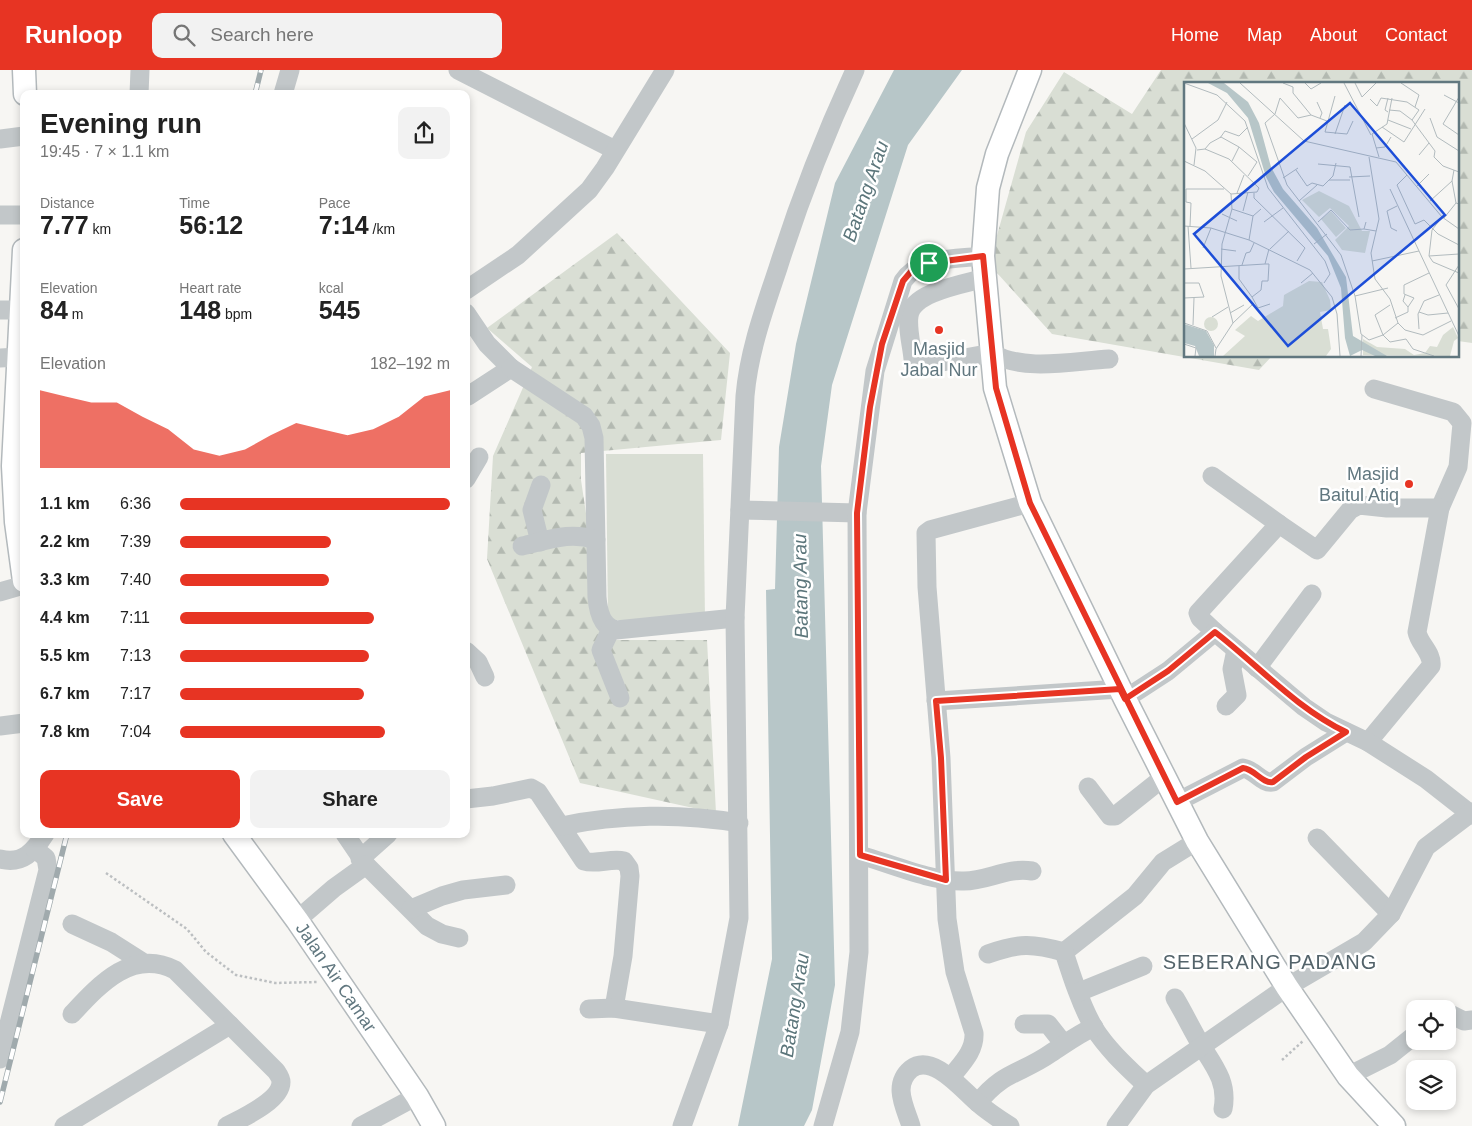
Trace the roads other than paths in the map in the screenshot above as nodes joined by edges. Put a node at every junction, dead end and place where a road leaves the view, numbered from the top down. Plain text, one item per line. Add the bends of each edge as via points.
1 (24, 70) edge
2 (140, 70) edge
3 (290, 70) edge
4 (458, 70) edge
5 (665, 70) edge
6 (854, 70) edge
7 (1030, 70) edge
8 (25, 90) edge
9 (139, 90) edge
10 (284, 90) edge
11 (20, 136) edge
12 (0, 139) edge
13 (615, 150) junction
14 (20, 215) edge
15 (0, 216) edge
16 (984, 267) junction
17 (20, 268) edge
18 (470, 287) edge
19 (11, 310) edge
20 (470, 319) edge
21 (992, 353) junction
22 (9, 357) edge
23 (1109, 359) dead end
24 (511, 368) junction
25 (1374, 389) dead end
26 (470, 395) edge
27 (480, 457) dead end
28 (18, 466) edge
29 (1465, 466) edge
30 (470, 473) edge
31 (1212, 476) dead end
32 (541, 485) dead end
33 (1030, 503) junction
34 (1440, 508) junction
35 (740, 510) junction
36 (857, 513) junction
37 (1279, 524) junction
38 (596, 540) junction
39 (20, 552) edge
40 (20, 584) edge
41 (0, 592) edge
42 (1312, 594) dead end
43 (735, 618) junction
44 (611, 629) junction
45 (1215, 632) junction
46 (1236, 650) junction
47 (470, 655) edge
48 (1257, 668) junction
49 (485, 677) dead end
50 (1122, 694) junction
51 (620, 698) dead end
52 (936, 701) junction
53 (1226, 706) dead end
54 (20, 724) edge
55 (0, 726) edge
56 (1346, 732) junction
57 (1368, 742) junction
58 (1164, 777) junction
59 (1088, 787) dead end
60 (470, 794) edge
61 (1177, 802) junction
62 (1471, 813) edge
63 (739, 823) junction
64 (562, 826) junction
65 (237, 838) edge
66 (348, 838) edge
67 (384, 838) edge
68 (1317, 838) dead end
69 (1197, 841) junction
70 (40, 842) edge
71 (860, 855) junction
72 (0, 860) edge
73 (363, 862) junction
74 (1032, 870) dead end
75 (946, 880) junction
76 (506, 885) dead end
77 (411, 909) junction
78 (1391, 914) junction
79 (297, 920) junction
80 (72, 924) dead end
81 (459, 938) dead end
82 (1064, 952) junction
83 (988, 954) dead end
84 (144, 963) junction
85 (1143, 966) dead end
86 (1287, 987) junction
87 (1079, 992) junction
88 (1175, 998) dead end
89 (614, 1008) junction
90 (590, 1009) dead end
91 (72, 1014) dead end
92 (1456, 1017) edge
93 (1472, 1020) edge
94 (719, 1024) junction
95 (1024, 1024) dead end
96 (230, 1025) junction
97 (1094, 1027) junction
98 (1406, 1042) edge
99 (1063, 1043) junction
100 (1202, 1046) junction
101 (0, 1059) edge
102 (1348, 1076) junction
103 (951, 1077) junction
104 (1146, 1085) junction
105 (417, 1096) junction
106 (978, 1103) junction
107 (1223, 1109) dead end
108 (64, 1126) edge
109 (227, 1126) edge
110 (361, 1126) edge
111 (434, 1126) edge
112 (682, 1126) edge
113 (823, 1126) edge
114 (911, 1126) edge
115 (1010, 1126) edge
116 (1116, 1126) edge
117 (1394, 1126) edge

1 - 8 main road
2 - 9 street
3 - 10 street
4 - 13 street
5 - 13 street
6 - 35 street via 805,185 753,346 746,387
7 - 16 main road via 997,154 988,188
11 - 12 street
13 - 18 street via 599,177 573,207 508,263
14 - 15 street
16 - 21 main road
16 - 21 street via 923,296 911,309 909,320 914,359 919,364
16 - 36 street via 922,264 908,273 903,281 875,371
17 - 19 main road
19 - 22 main road
20 - 24 street via 487,344
21 - 23 street via 1018,364
21 - 33 main road via 998,396
22 - 28 main road
24 - 26 street
24 - 38 street via 584,416 591,426
25 - 29 street via 1453,412 1459,417
27 - 30 street
28 - 39 main road via 16,522
29 - 34 street
31 - 37 street
32 - 38 street via 532,510 531,544 572,535
33 - 50 main road
33 - 52 street via 926,533 926,587
34 - 37 street via 1359,505 1350,510 1317,550
34 - 57 street via 1417,632 1432,663
35 - 36 street
35 - 43 street
36 - 71 street
37 - 45 street via 1198,613
38 - 44 street via 597,602 602,619
40 - 41 street
42 - 48 street
43 - 44 street
43 - 63 street
44 - 51 street via 601,650
45 - 46 street
45 - 50 street via 1168,671
46 - 48 street
46 - 53 street via 1232,669 1237,695
47 - 49 street
48 - 56 street via 1304,707
50 - 52 street
50 - 58 main road
52 - 75 street
54 - 55 street
56 - 57 street
56 - 61 street via 1273,782 1266,782 1253,771 1243,768
57 - 62 street
58 - 59 street via 1115,816 1110,816
58 - 61 main road
60 - 64 street via 493,796 531,788 538,792
61 - 69 main road
62 - 78 street via 1426,847
63 - 64 street via 698,817 596,819
63 - 94 street via 739,918
64 - 89 street via 584,861 616,859 624,861 629,868 623,956
65 - 79 main road, Jalan Air Camar
66 - 73 street
67 - 73 street
68 - 78 street
69 - 82 street via 1163,862 1135,896
69 - 86 main road
70 - 72 street via 23,859
70 - 101 street via 49,865
71 - 75 street
71 - 113 street via 859,952 850,1032
73 - 77 street
73 - 79 street
74 - 75 street via 1010,870 973,881
75 - 103 street via 947,920 955,972 975,1043
76 - 77 street via 456,892
77 - 81 street via 427,926
78 - 86 street via 1364,942
79 - 105 main road, Jalan Air Camar
80 - 84 street via 118,946
82 - 83 street via 1014,945
82 - 87 street
84 - 91 street via 128,966 89,995
84 - 96 street via 175,970
85 - 87 street
86 - 100 street
86 - 102 main road
87 - 97 street
88 - 100 street
89 - 90 street
89 - 94 street
92 - 93 street
94 - 112 street
95 - 99 street via 1048,1024
96 - 108 street
96 - 109 street via 276,1071 281,1081 272,1099
97 - 99 street
97 - 104 street via 1110,1049
98 - 102 street via 1390,1055
99 - 106 street via 1050,1054 991,1086
100 - 104 street
100 - 107 street via 1220,1074 1226,1097
102 - 117 main road
103 - 106 street
103 - 114 street via 932,1067 922,1066 907,1073 900,1088
104 - 116 street
105 - 110 street
105 - 111 main road, Jalan Air Camar
106 - 115 street

